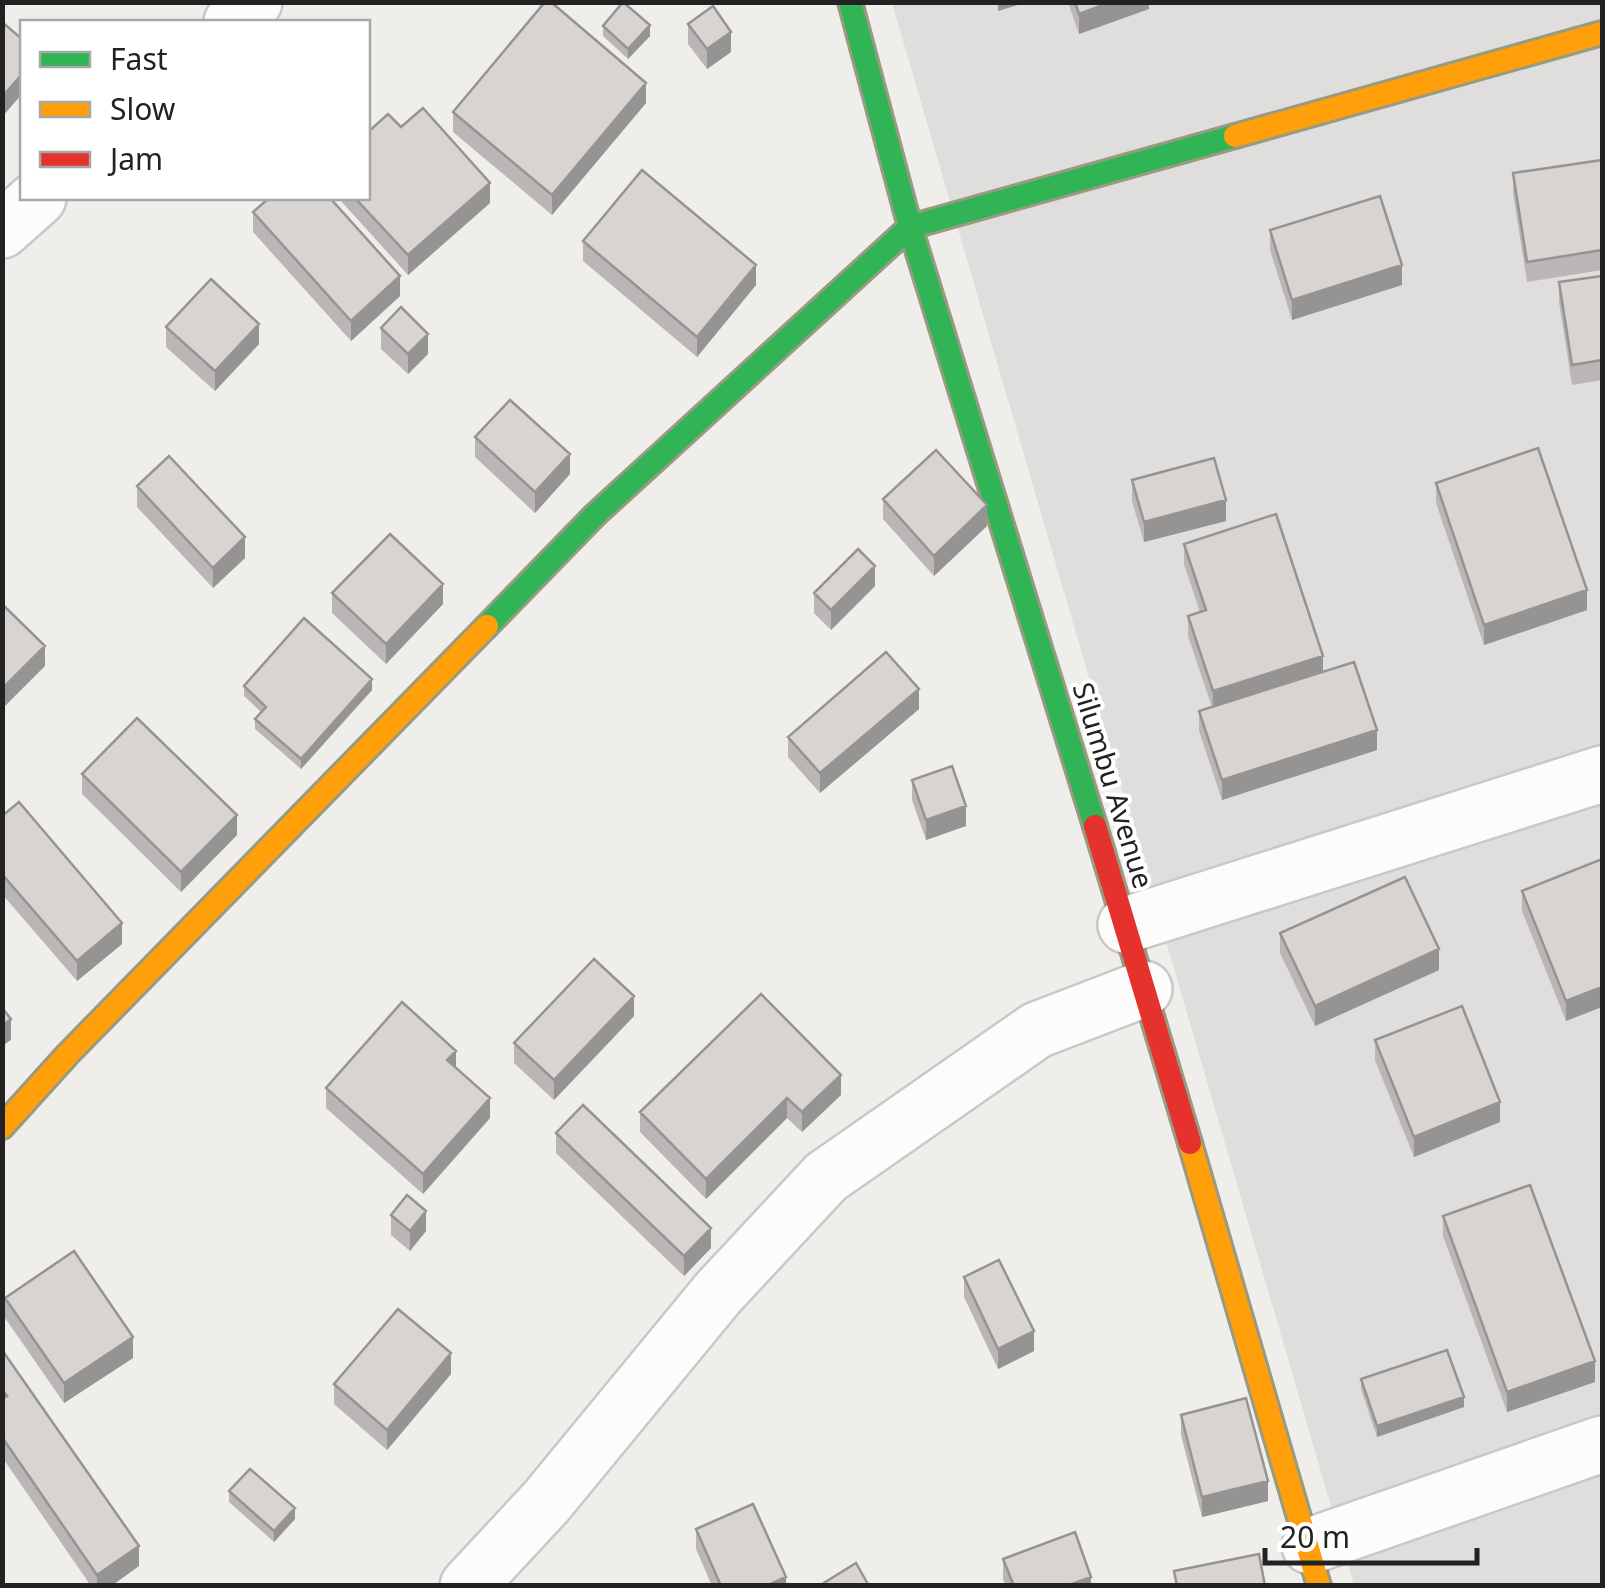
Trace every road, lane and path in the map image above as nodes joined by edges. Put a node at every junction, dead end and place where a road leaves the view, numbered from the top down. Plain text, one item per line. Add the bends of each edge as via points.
1 (254, 2) edge
2 (850, 2) edge
3 (234, 20) edge
4 (1602, 32) edge
5 (36, 200) edge
6 (910, 227) junction
7 (2, 230) edge
8 (1602, 774) edge
9 (1126, 925) junction
10 (1144, 989) junction
11 (2, 1127) edge
12 (1602, 1444) edge
13 (1314, 1566) edge
14 (468, 1586) edge

1 - 3 street
2 - 6 street, Silumbu Avenue
4 - 6 street
5 - 7 street
6 - 9 street, Silumbu Avenue
6 - 11 street via 595,515
8 - 9 street
9 - 10 street, Silumbu Avenue
10 - 13 street, Silumbu Avenue
10 - 14 street via 1037,1030 826,1177
12 - 13 street

